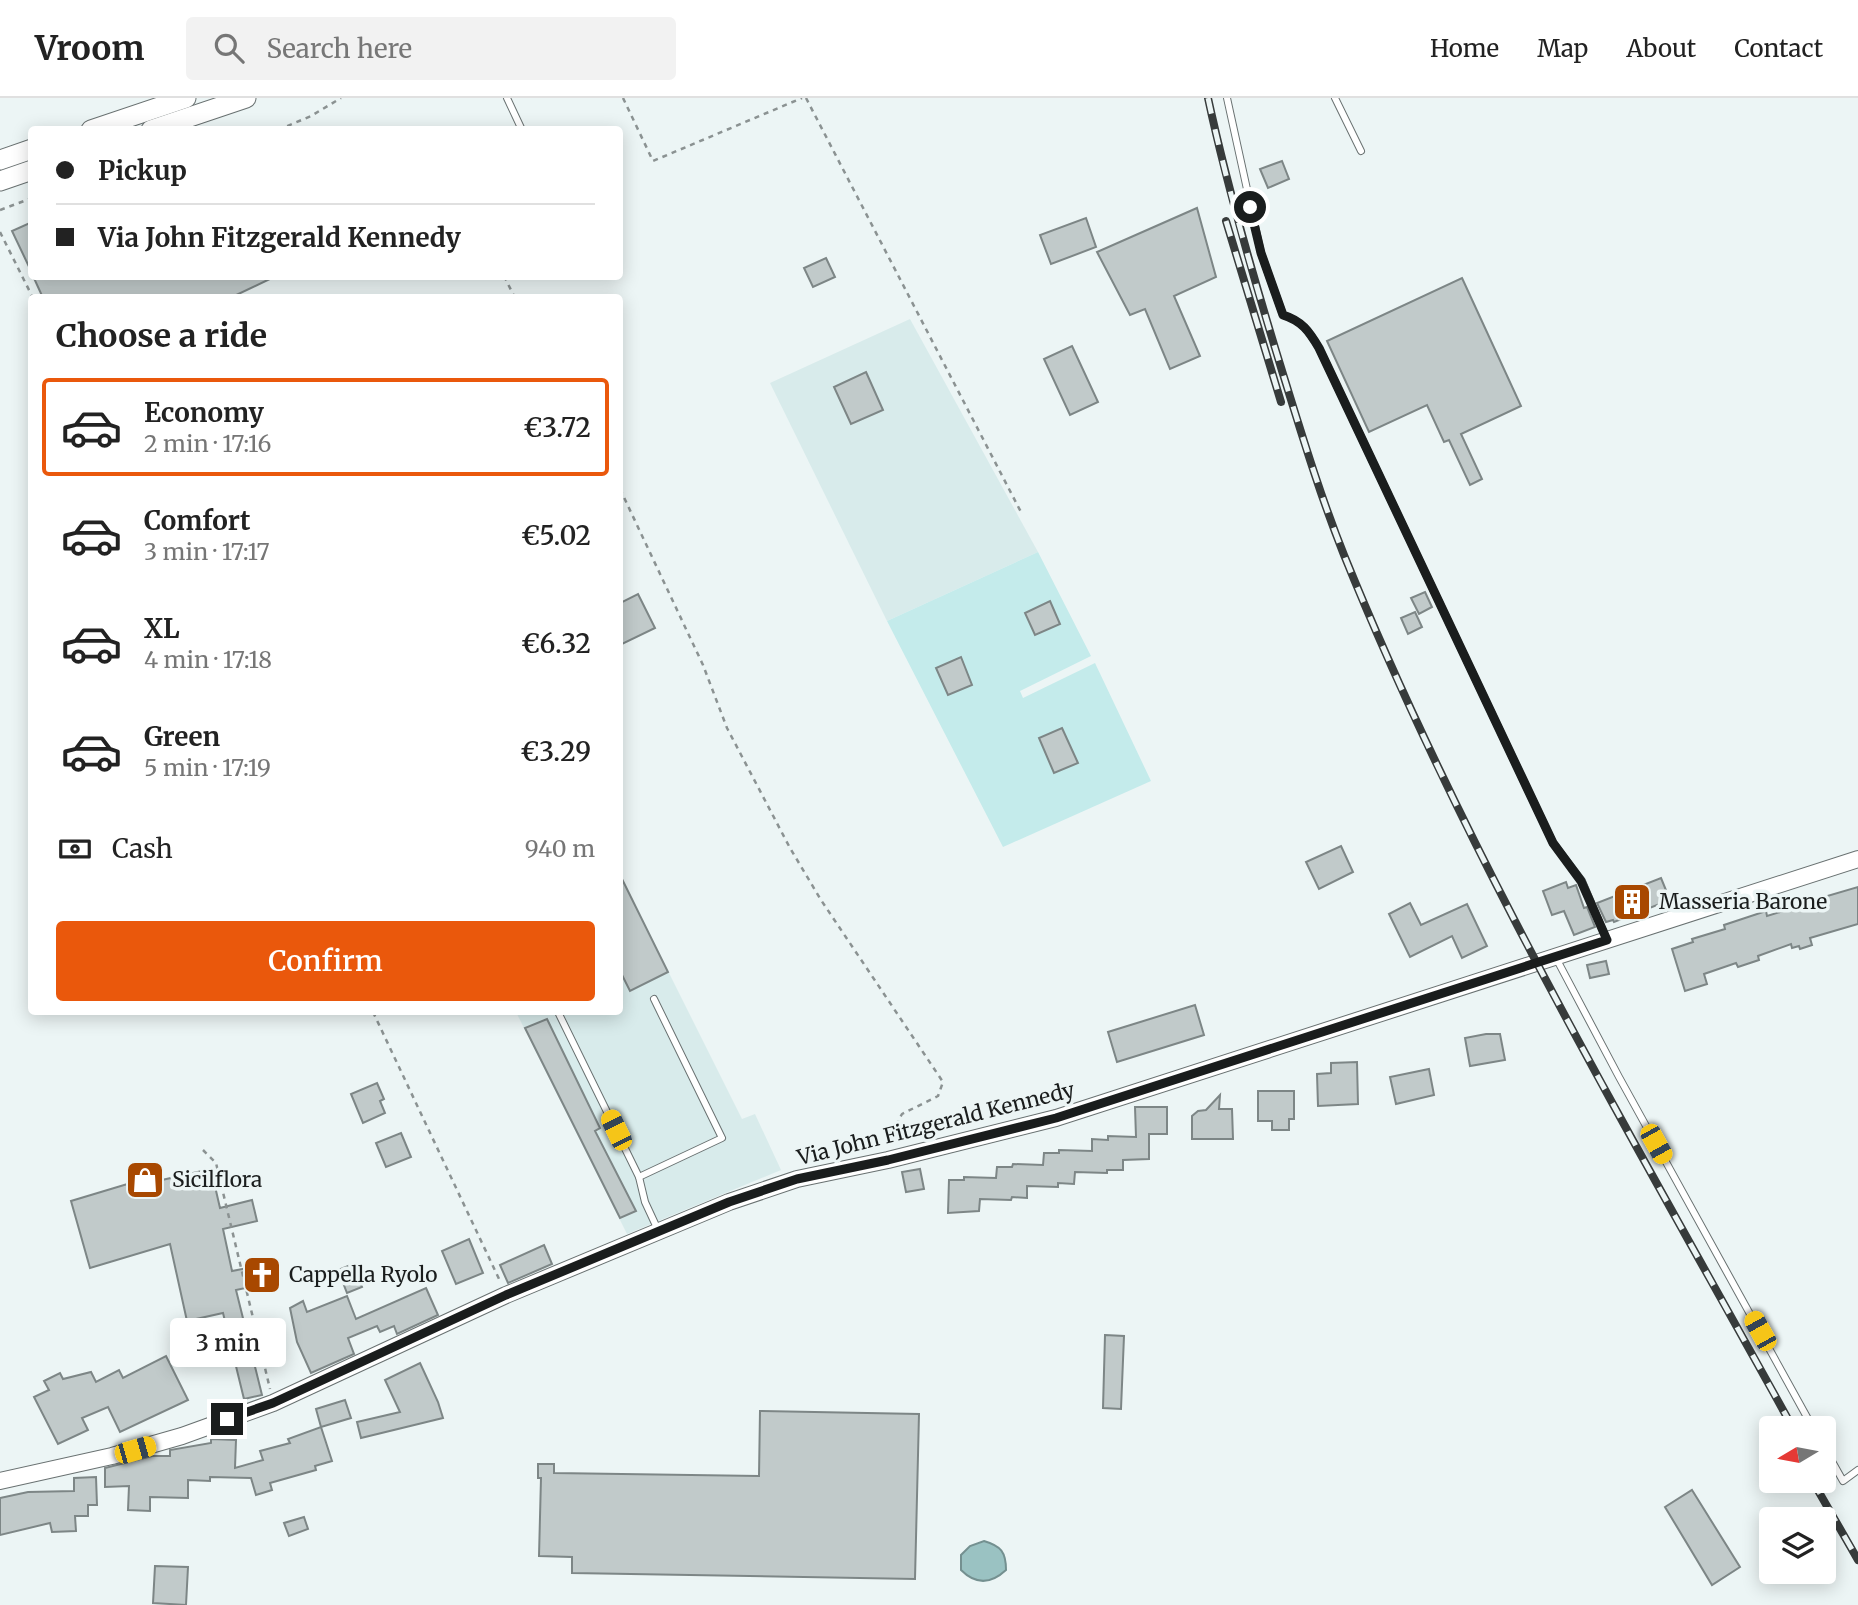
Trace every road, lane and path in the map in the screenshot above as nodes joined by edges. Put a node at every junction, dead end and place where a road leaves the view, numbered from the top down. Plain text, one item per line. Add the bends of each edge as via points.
1 (186, 98) edge
2 (246, 98) edge
3 (341, 98) edge
4 (507, 98) edge
5 (623, 98) edge
6 (804, 98) edge
7 (1227, 98) edge
8 (1335, 98) edge
9 (103, 126) edge
10 (163, 126) edge
11 (287, 126) edge
12 (520, 126) edge
13 (28, 150) edge
14 (1361, 151) dead end
15 (0, 158) edge
16 (28, 171) edge
17 (0, 181) edge
18 (28, 200) edge
19 (0, 210) edge
20 (0, 232) edge
21 (31, 294) edge
22 (623, 495) edge
23 (1022, 514) dead end
24 (1858, 859) edge
25 (1607, 940) junction
26 (1555, 956) junction
27 (654, 999) dead end
28 (374, 1015) edge
29 (559, 1015) edge
30 (203, 1150) dead end
31 (914, 1153) junction
32 (639, 1177) junction
33 (659, 1231) junction
34 (506, 1295) junction
35 (273, 1403) junction
36 (1806, 1416) edge
37 (1836, 1468) edge
38 (1858, 1470) edge
39 (0, 1481) edge

1 - 9 main road
2 - 10 main road
3 - 11 path
4 - 12 lane
5 - 6 path via 653,161
6 - 23 path
7 - 25 lane via 1261,253 1283,315 1298,320 1319,348 1553,843 1581,881
8 - 14 lane
13 - 15 main road
16 - 17 main road
18 - 19 path
20 - 21 path
22 - 31 path via 704,665 727,727 790,848 943,1082 938,1096 902,1114 898,1122
24 - 25 street, Via John Fitzgerald Kennedy
25 - 26 street, Via John Fitzgerald Kennedy
26 - 31 street, Via John Fitzgerald Kennedy via 1122,1098
26 - 36 lane
27 - 32 lane via 722,1138
28 - 34 path
29 - 32 lane
30 - 35 path via 216,1163
31 - 33 street, Via John Fitzgerald Kennedy via 797,1179
32 - 33 lane
33 - 34 street, Via John Fitzgerald Kennedy
34 - 35 street, Via John Fitzgerald Kennedy
35 - 39 street, Via John Fitzgerald Kennedy via 112,1456
37 - 38 lane via 1843,1481

